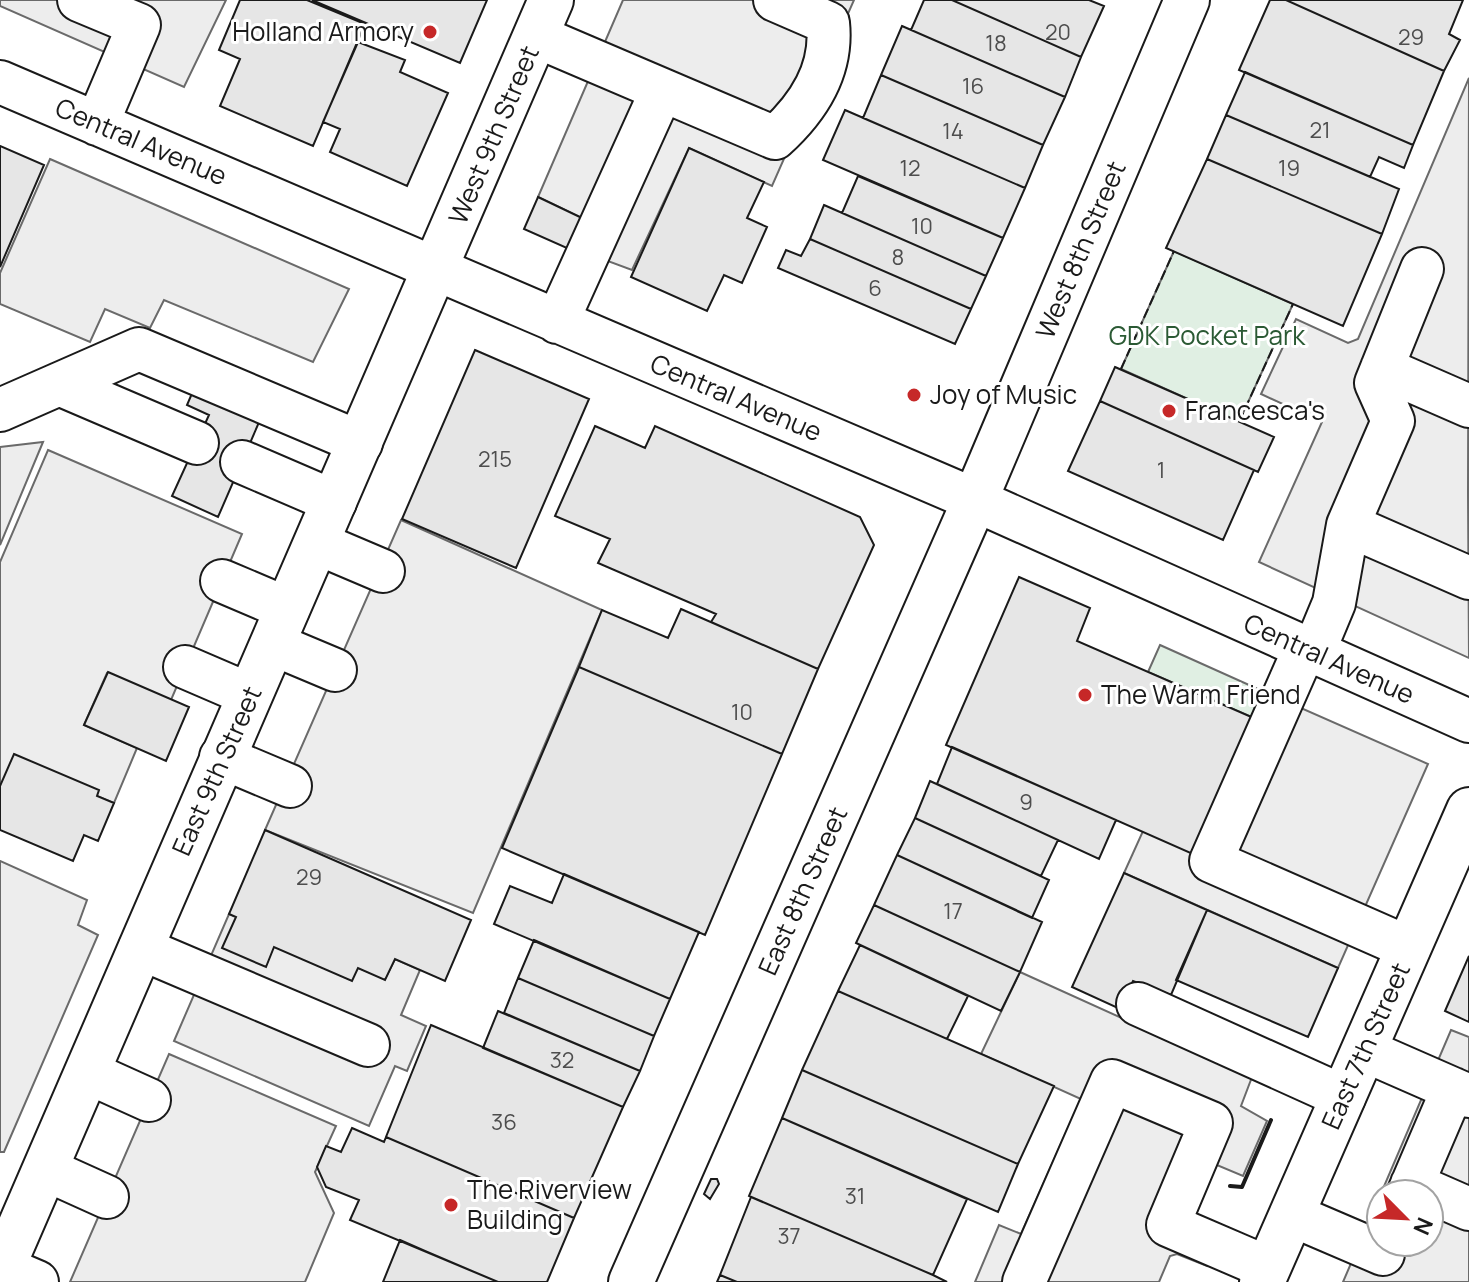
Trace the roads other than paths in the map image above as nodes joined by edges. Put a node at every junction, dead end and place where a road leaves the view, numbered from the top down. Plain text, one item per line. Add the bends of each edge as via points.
1 (79, 0) edge
2 (775, 0) edge
3 (1187, 0) edge
4 (144, 13) edge
5 (544, 18) edge
6 (0, 82) edge
7 (662, 90) junction
8 (97, 124) junction
9 (1422, 269) dead end
10 (436, 270) junction
11 (557, 322) junction
12 (1382, 368) junction
13 (59, 384) junction
14 (1469, 406) edge
15 (0, 410) edge
16 (197, 443) dead end
17 (361, 443) junction
18 (242, 462) dead end
19 (975, 500) junction
20 (335, 502) junction
21 (1348, 525) junction
22 (317, 543) junction
23 (383, 571) dead end
24 (1469, 578) edge
25 (222, 581) dead end
26 (281, 627) junction
27 (1309, 649) junction
28 (185, 667) dead end
29 (335, 670) dead end
30 (250, 695) junction
31 (1469, 721) edge
32 (221, 757) junction
33 (290, 786) dead end
34 (1469, 810) edge
35 (140, 948) junction
36 (1409, 948) junction
37 (1138, 1004) dead end
38 (368, 1045) dead end
39 (1364, 1050) junction
40 (87, 1072) junction
41 (1461, 1092) edge
42 (1344, 1097) junction
43 (149, 1100) dead end
44 (45, 1169) junction
45 (1416, 1178) edge
46 (107, 1197) dead end
47 (1445, 1201) edge
48 (1469, 1209) edge
49 (1292, 1215) junction
50 (1380, 1259) edge
51 (13, 1274) edge
52 (1265, 1275) edge
53 (631, 1282) edge
54 (1024, 1282) edge

1 - 4 street
2 - 7 street via 828,23 830,40 814,94 775,138
3 - 19 main road, West 8th Street
4 - 8 street
5 - 7 street
5 - 10 main road, West 9th Street
6 - 8 street, Central Avenue
7 - 11 street
8 - 10 street, Central Avenue
9 - 12 street
10 - 11 street, Central Avenue
10 - 17 main road, East 9th Street
11 - 19 street, Central Avenue
12 - 14 street
12 - 21 street via 1376,383 1393,421
13 - 15 street
13 - 16 street
13 - 17 street via 139,349
17 - 20 main road, East 9th Street
18 - 20 street
19 - 27 street, Central Avenue
19 - 53 main road, East 8th Street
20 - 22 main road, East 9th Street
21 - 24 street
21 - 27 street via 1334,603
22 - 23 street
22 - 26 main road, East 9th Street
25 - 26 street
26 - 29 street
26 - 30 main road, East 9th Street
27 - 31 street, Central Avenue
27 - 36 street via 1211,861
28 - 30 street
30 - 32 main road, East 9th Street
32 - 33 street
32 - 35 main road, East 9th Street
34 - 36 main road, East 7th Street
35 - 38 street
35 - 40 main road, East 9th Street
36 - 39 main road, East 7th Street
37 - 42 street
39 - 41 street
39 - 42 main road, East 7th Street
40 - 43 street
40 - 44 main road, East 9th Street
41 - 45 street
42 - 49 main road, East 7th Street
44 - 46 street
44 - 51 main road, East 9th Street
47 - 48 street
49 - 50 street
49 - 52 main road, East 7th Street
52 - 54 street via 1168,1225 1211,1123 1112,1081

